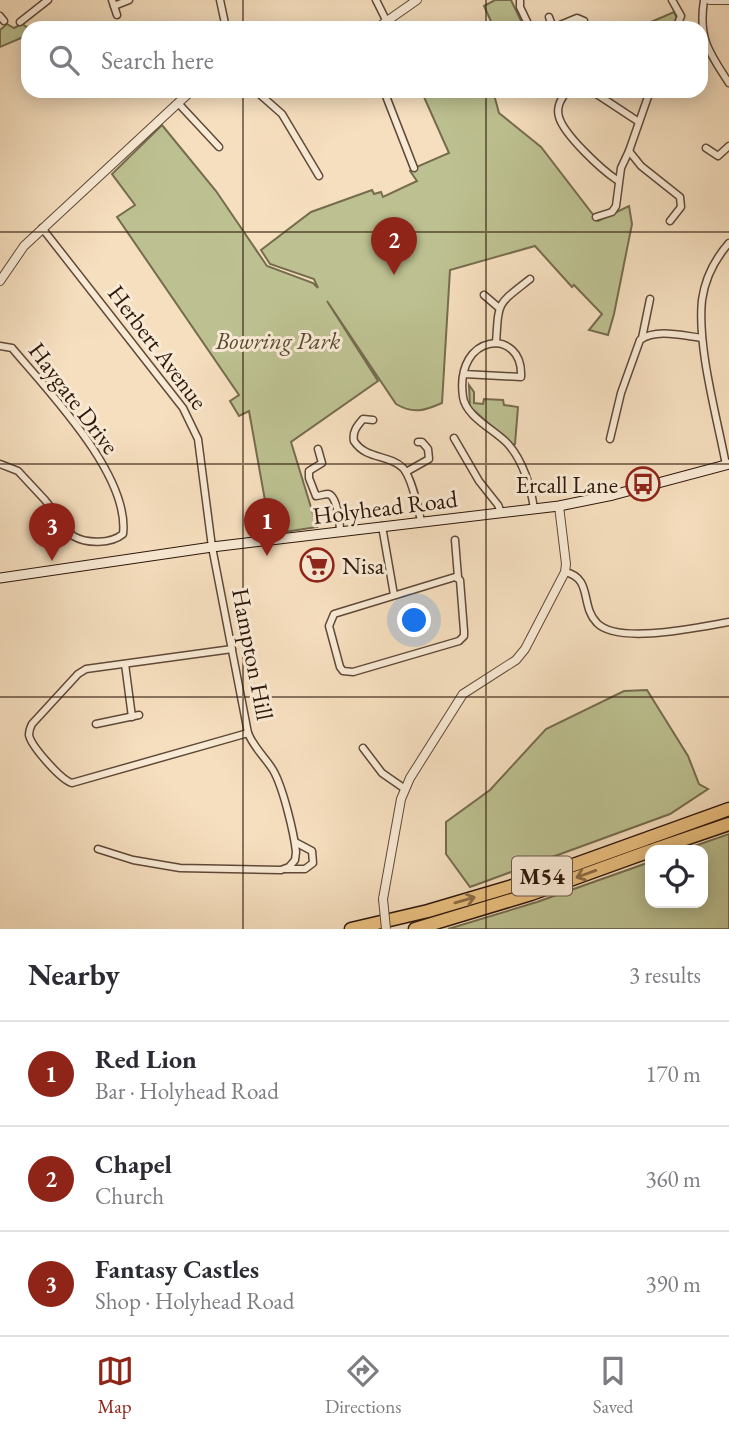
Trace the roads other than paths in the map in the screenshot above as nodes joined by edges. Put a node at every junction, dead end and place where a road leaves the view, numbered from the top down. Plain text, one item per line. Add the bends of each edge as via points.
1 (48, 0) edge
2 (129, 0) edge
3 (220, 0) edge
4 (376, 0) edge
5 (417, 0) edge
6 (520, 0) edge
7 (672, 0) edge
8 (704, 0) edge
9 (710, 0) edge
10 (729, 0) edge
11 (113, 3) edge
12 (117, 15) dead end
13 (549, 18) dead end
14 (21, 21) edge
15 (224, 21) edge
16 (386, 21) edge
17 (388, 21) edge
18 (527, 21) edge
19 (550, 21) edge
20 (571, 21) edge
21 (584, 21) dead end
22 (679, 21) edge
23 (702, 21) edge
24 (708, 53) edge
25 (729, 83) edge
26 (183, 98) edge
27 (265, 98) edge
28 (387, 98) edge
29 (562, 98) edge
30 (603, 98) edge
31 (648, 98) edge
32 (178, 103) junction
33 (639, 122) junction
34 (729, 146) edge
35 (219, 147) dead end
36 (706, 148) dead end
37 (629, 151) junction
38 (414, 168) dead end
39 (314, 173) dead end
40 (617, 180) junction
41 (596, 217) dead end
42 (670, 221) dead end
43 (42, 228) junction
44 (729, 243) edge
45 (530, 279) dead end
46 (0, 281) edge
47 (484, 295) dead end
48 (650, 299) dead end
49 (498, 307) junction
50 (642, 338) junction
51 (702, 338) junction
52 (496, 343) junction
53 (0, 346) edge
54 (464, 374) junction
55 (373, 420) dead end
56 (454, 438) dead end
57 (610, 439) dead end
58 (418, 442) dead end
59 (318, 449) dead end
60 (0, 464) edge
61 (728, 464) edge
62 (406, 472) junction
63 (559, 506) junction
64 (534, 509) junction
65 (501, 512) junction
66 (421, 522) junction
67 (382, 526) junction
68 (340, 531) junction
69 (455, 540) dead end
70 (212, 547) junction
71 (565, 572) junction
72 (0, 578) edge
73 (458, 578) junction
74 (394, 595) junction
75 (729, 621) edge
76 (232, 649) junction
77 (125, 664) junction
78 (96, 724) dead end
79 (248, 733) junction
80 (363, 748) dead end
81 (405, 789) junction
82 (729, 809) edge
83 (729, 824) edge
84 (295, 842) junction
85 (669, 845) edge
86 (98, 849) dead end
87 (645, 853) edge
88 (285, 869) junction
89 (351, 929) edge
90 (386, 929) edge
91 (415, 929) edge

1 - 14 street
2 - 11 street
3 - 15 street
4 - 16 street
5 - 17 street
6 - 18 street
7 - 22 street via 681,16
8 - 23 street
9 - 10 street
11 - 12 street
13 - 19 street
20 - 21 street
24 - 25 street
26 - 32 street
27 - 39 street via 282,114
28 - 38 street
29 - 40 street via 558,111 565,129
30 - 33 street
31 - 33 street
32 - 35 street
32 - 43 street
33 - 37 street
34 - 36 street via 718,156
37 - 40 street
37 - 42 street via 680,197 681,207
40 - 41 street via 612,212
43 - 46 street
43 - 70 street, Herbert Avenue via 193,424
44 - 51 street via 718,255 707,281
45 - 49 street
47 - 49 street
48 - 50 street
49 - 52 street
50 - 51 street via 662,334
50 - 57 street
51 - 61 street
52 - 54 street via 472,352
52 - 54 street via 516,355 521,377
53 - 60 street, Haygate Drive via 12,348 94,448 120,506 123,534 117,539 80,540 18,471
54 - 64 street via 466,404 513,451 527,479
55 - 62 street via 363,419 354,432 357,446 393,461
56 - 65 street
58 - 62 street via 428,449 429,459
59 - 68 street via 322,463 309,471 309,478 316,496 331,496
61 - 63 main road, Holyhead Road
62 - 66 street
63 - 64 main road, Holyhead Road
63 - 71 street
64 - 65 main road, Holyhead Road
65 - 66 main road, Holyhead Road
66 - 67 main road, Holyhead Road
67 - 68 main road, Holyhead Road
67 - 74 street
68 - 70 main road, Holyhead Road
69 - 73 street
70 - 72 main road, Holyhead Road
70 - 76 street, Hampton Hill
71 - 75 street via 580,579 591,614 608,631 645,633
71 - 81 street via 525,649 516,660 463,694
73 - 74 street
73 - 74 street via 464,631 459,641 343,671 329,626 331,617
76 - 77 street
76 - 79 street, Hampton Hill
77 - 78 street via 135,716
77 - 79 street via 78,674 32,724 32,742 66,781 77,782
79 - 84 street, Hampton Hill via 278,781
80 - 81 street via 382,773
81 - 90 street, bridge via 383,899
89 -> 82 highway, M54 via 526,882
83 - 85 highway, M54
84 - 88 street via 295,860
84 - 88 street, Hampton Hill via 312,851 313,863 304,869
86 - 88 street, Hampton Hill via 180,868
87 -> 91 highway, M54

